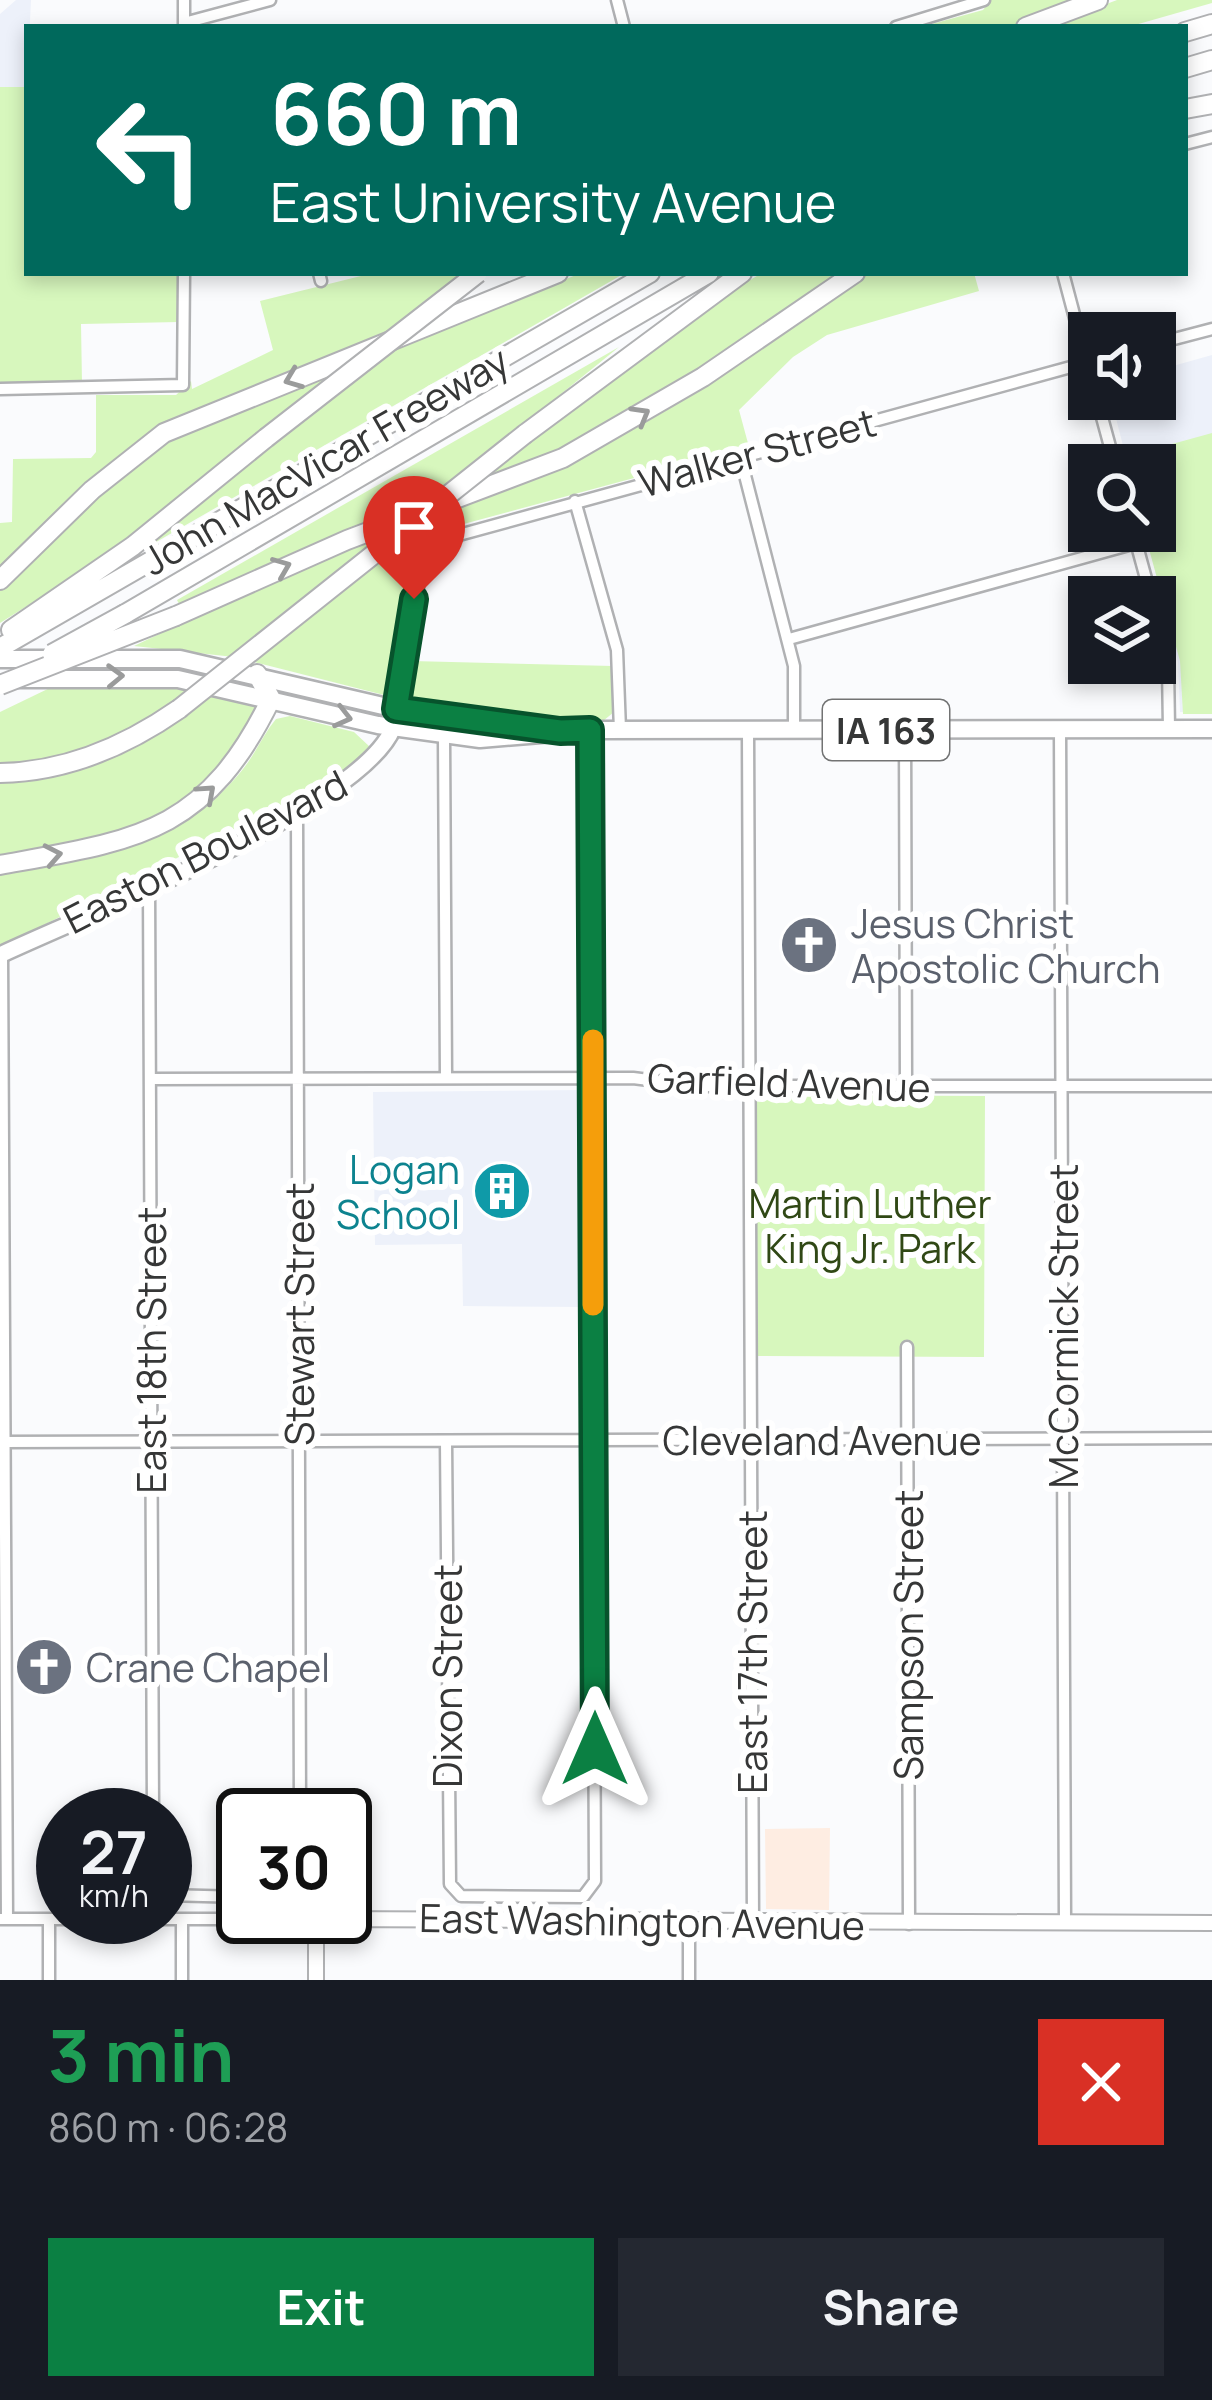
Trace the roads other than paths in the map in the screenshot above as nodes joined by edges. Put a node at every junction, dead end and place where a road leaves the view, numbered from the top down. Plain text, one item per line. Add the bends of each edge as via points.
1 (270, 0) edge
2 (984, 0) edge
3 (1098, 0) edge
4 (187, 24) edge
5 (906, 24) edge
6 (1034, 24) edge
7 (184, 276) edge
8 (474, 276) edge
9 (550, 276) edge
10 (645, 276) edge
11 (704, 276) edge
12 (738, 276) edge
13 (851, 276) edge
14 (1064, 276) edge
15 (1074, 312) edge
16 (1212, 329) edge
17 (1176, 338) edge
18 (1068, 370) edge
19 (0, 389) edge
20 (740, 456) junction
21 (575, 501) junction
22 (1083, 552) edge
23 (0, 580) edge
24 (0, 637) edge
25 (789, 639) junction
26 (0, 648) edge
27 (0, 659) edge
28 (257, 674) junction
29 (0, 682) edge
30 (1168, 684) edge
31 (271, 699) junction
32 (396, 709) junction
33 (484, 720) junction
34 (393, 728) junction
35 (1169, 729) junction
36 (1212, 729) edge
37 (590, 730) junction
38 (620, 730) junction
39 (904, 730) junction
40 (1060, 730) junction
41 (560, 731) junction
42 (748, 731) junction
43 (794, 731) junction
44 (444, 737) junction
45 (0, 773) edge
46 (297, 812) junction
47 (0, 865) edge
48 (149, 884) junction
49 (1, 954) edge
50 (298, 1078) junction
51 (446, 1078) junction
52 (593, 1078) junction
53 (150, 1079) junction
54 (748, 1086) junction
55 (1062, 1086) junction
56 (1212, 1086) edge
57 (906, 1087) junction
58 (907, 1347) dead end
59 (1063, 1438) junction
60 (1212, 1438) edge
61 (907, 1440) junction
62 (751, 1441) junction
63 (3, 1442) edge
64 (152, 1442) junction
65 (299, 1442) junction
66 (446, 1442) junction
67 (593, 1442) junction
68 (153, 1788) edge
69 (300, 1788) edge
70 (4, 1918) edge
71 (36, 1918) edge
72 (372, 1919) edge
73 (1064, 1923) junction
74 (1212, 1923) edge
75 (689, 1924) junction
76 (753, 1924) junction
77 (909, 1924) junction
78 (49, 1944) edge
79 (182, 1944) edge
80 (316, 1944) edge
81 (50, 1980) edge
82 (182, 1980) edge
83 (316, 1980) edge
84 (689, 1980) edge

1 - 4 street
2 - 5 street
3 - 6 highway
7 - 19 street via 183,385
8 - 24 highway, bridge via 133,546
9 -> 23 highway via 164,433
10 - 26 highway, John MacVicar Freeway
11 - 29 highway, John MacVicar Freeway, bridge
12 - 45 highway, bridge via 178,709 100,753
29 -> 13 highway, bridge via 563,458 704,377
14 - 15 street
16 - 17 street
18 - 20 street, Walker Street
20 - 21 street, Walker Street
20 - 25 street
21 - 32 street, Walker Street via 425,544
21 - 38 street via 617,650
22 - 25 street
25 - 43 street
27 - 28 main road, IA 163 via 157,656
28 - 31 highway
28 - 32 main road, IA 163
29 -> 31 main road, IA 163 via 136,676
30 - 35 street
31 -> 34 main road, IA 163
47 -> 31 highway via 106,844 184,813 239,760
32 - 33 main road, IA 163
33 - 34 main road via 399,719
33 - 41 main road, IA 163
34 - 44 main road, IA 163
34 - 46 main road, Easton Boulevard via 374,758
35 - 36 main road, IA 163
35 - 40 main road, IA 163
37 - 38 main road, IA 163
37 - 41 main road, IA 163
37 - 52 street
38 - 42 main road, IA 163
39 - 40 main road, IA 163
39 - 43 main road, IA 163
39 - 57 street
40 - 55 street, McCormick Street
41 - 44 main road, IA 163
42 - 43 main road, IA 163
42 - 54 street, East 17th Street
44 - 51 street
46 - 48 main road, Easton Boulevard
46 - 50 street, Stewart Street
48 - 49 main road, Easton Boulevard
48 - 53 street, East 18th Street
49 - 63 street
50 - 51 street, Garfield Avenue
50 - 53 street, Garfield Avenue
50 - 65 street, Stewart Street
51 - 52 street, Garfield Avenue
52 - 54 street, Garfield Avenue
52 - 67 street
53 - 64 street, East 18th Street
54 - 57 street, Garfield Avenue
54 - 62 street, East 17th Street
55 - 56 street, Garfield Avenue
55 - 57 street, Garfield Avenue
55 - 59 street, McCormick Street
58 - 61 street, Sampson Street
59 - 60 street, Cleveland Avenue
59 - 61 street, Cleveland Avenue
59 - 73 street, McCormick Street
61 - 62 street, Cleveland Avenue
61 - 77 street, Sampson Street
62 - 67 street, Cleveland Avenue
62 - 76 street, East 17th Street
63 - 64 street, Cleveland Avenue
63 - 70 street
64 - 65 street, Cleveland Avenue
64 - 68 street, East 18th Street
65 - 66 street, Cleveland Avenue
65 - 69 street, Stewart Street
66 - 67 street, Cleveland Avenue
66 - 67 street, Dixon Street via 448,1870 454,1891 470,1896 576,1897 595,1881
70 - 71 street, East Washington Avenue
72 - 75 street, East Washington Avenue
73 - 74 street, East Washington Avenue
73 - 77 street, East Washington Avenue
75 - 76 street, East Washington Avenue
75 - 84 street
76 - 77 street, East Washington Avenue
78 - 81 street
79 - 82 street
80 - 83 street

